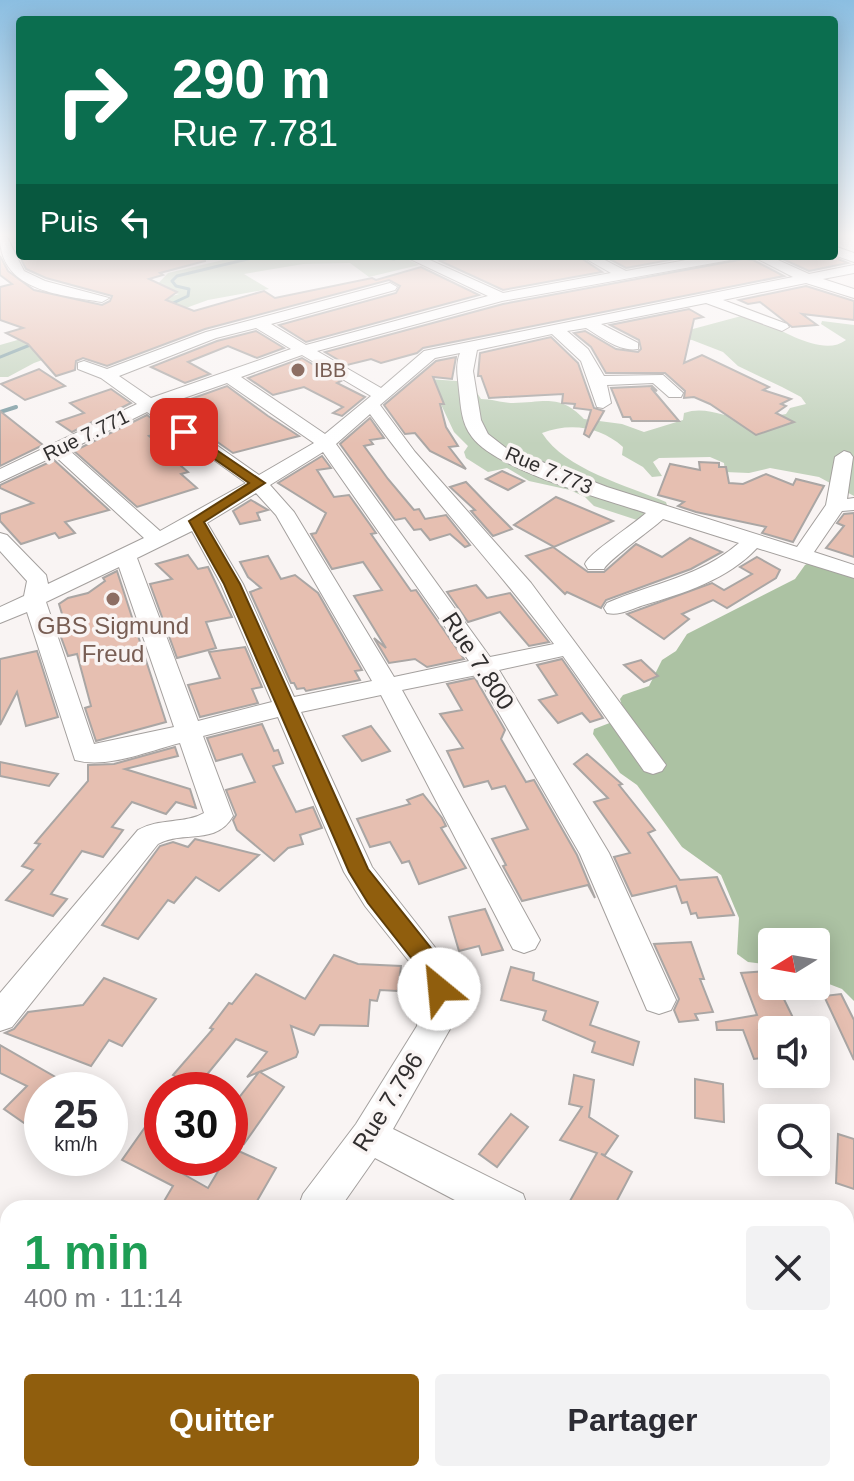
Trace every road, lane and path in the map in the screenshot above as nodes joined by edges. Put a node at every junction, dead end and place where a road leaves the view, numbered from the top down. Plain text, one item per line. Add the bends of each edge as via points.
1 (320, 306) edge
2 (467, 306) edge
3 (585, 306) edge
4 (622, 306) edge
5 (733, 306) edge
6 (594, 313) junction
7 (258, 323) junction
8 (782, 327) dead end
9 (555, 329) junction
10 (472, 346) junction
11 (633, 346) dead end
12 (303, 350) junction
13 (642, 362) dead end
14 (84, 366) dead end
15 (107, 375) junction
16 (228, 376) junction
17 (657, 378) junction
18 (598, 381) junction
19 (675, 393) dead end
20 (376, 400) junction
21 (603, 403) dead end
22 (148, 405) junction
23 (326, 443) junction
24 (58, 449) junction
25 (844, 457) dead end
26 (0, 476) edge
27 (258, 483) junction
28 (845, 504) edge
29 (660, 511) junction
30 (196, 521) junction
31 (0, 539) edge
32 (157, 539) junction
33 (753, 540) junction
34 (802, 555) junction
35 (126, 557) junction
36 (596, 564) dead end
37 (854, 572) edge
38 (34, 600) junction
39 (615, 608) dead end
40 (3, 613) edge
41 (569, 648) junction
42 (483, 664) junction
43 (386, 685) junction
44 (285, 707) junction
45 (189, 732) junction
46 (653, 765) dead end
47 (524, 940) dead end
48 (659, 1000) dead end
49 (0, 1017) edge
50 (369, 1136) junction
51 (323, 1200) edge
52 (493, 1200) edge

1 - 7 street
2 - 12 street, Rue 7.771
3 - 6 street
4 - 6 street
5 - 8 street
6 - 9 street
6 - 11 street via 616,340
7 - 12 street
7 - 15 street
9 - 10 street
9 - 18 street via 591,360
10 - 20 street via 435,351
10 - 29 street, Rue 7.773 via 464,368 470,412 482,439 536,468
12 - 16 street, Rue 7.771
12 - 20 street
13 - 17 street
14 - 15 street
15 - 22 street
16 - 22 street, Rue 7.771
16 - 23 street, Rue 7.800
17 - 18 street
17 - 19 street
18 - 21 street
20 - 23 street
20 - 41 street via 409,456
22 - 24 street, Rue 7.771
22 - 27 street
23 - 27 street
23 - 42 street, Rue 7.800
24 - 26 street, Rue 7.771
24 - 32 street
25 - 28 street
27 - 30 street
27 - 43 street via 284,512
28 - 34 street
29 - 33 street, Rue 7.773
29 - 36 street
30 - 32 street
30 - 44 street, Rue 7.796 via 232,584
31 - 38 street via 38,580
32 - 35 street
33 - 34 street, Rue 7.773
33 - 39 street via 670,591
34 - 37 street, Rue 7.773
35 - 38 street
35 - 45 street
38 - 40 street
38 - 45 street via 84,754
41 - 42 street
41 - 46 street
42 - 43 street
42 - 48 street, Rue 7.800 via 594,853
43 - 44 street
43 - 47 street
44 - 45 street
44 - 50 street, Rue 7.796 via 359,872 434,969 439,989 433,1029
45 - 49 street via 219,816 204,826 161,830 148,837
50 - 51 street, Rue 7.796
50 - 52 street

